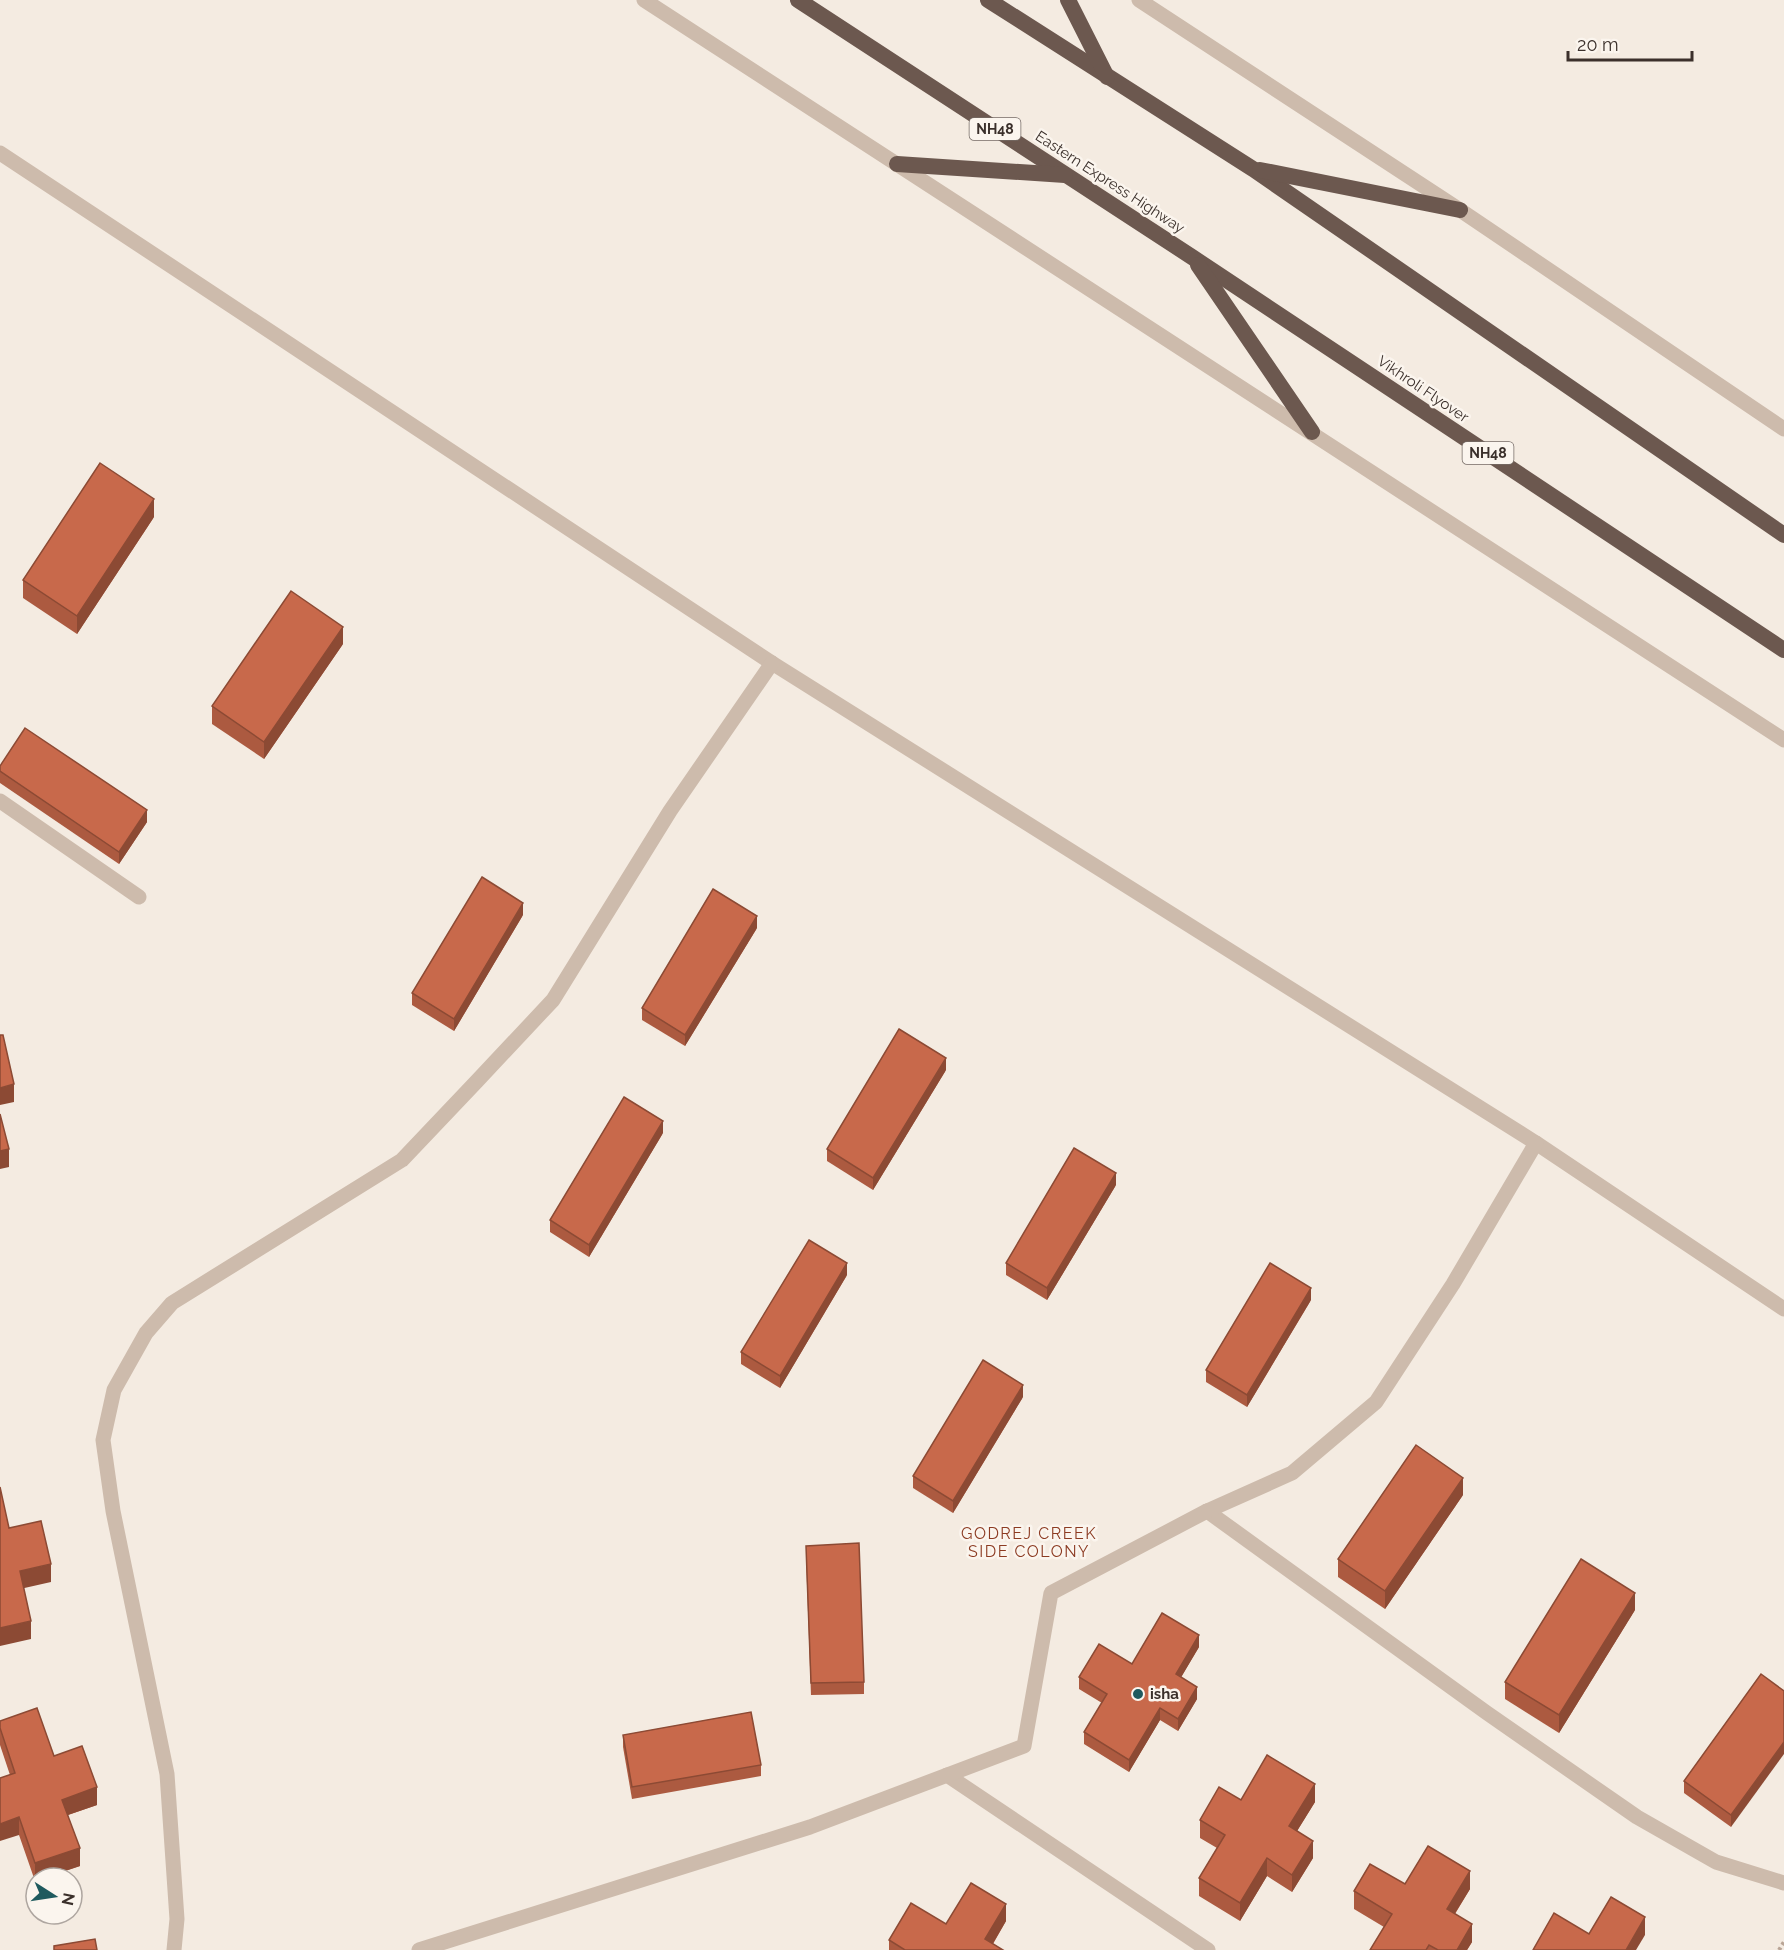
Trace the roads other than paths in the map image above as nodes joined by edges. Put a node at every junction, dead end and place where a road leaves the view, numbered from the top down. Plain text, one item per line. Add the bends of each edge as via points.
1 (644, 0) edge
2 (798, 0) edge
3 (988, 0) edge
4 (1068, 0) edge
5 (1139, 0) edge
6 (1108, 78) junction
7 (0, 153) edge
8 (897, 164) junction
9 (1253, 169) junction
10 (1066, 175) junction
11 (1460, 210) junction
12 (1192, 257) junction
13 (1784, 429) edge
14 (1312, 432) junction
15 (1784, 535) edge
16 (1784, 650) edge
17 (772, 663) junction
18 (1784, 740) edge
19 (0, 801) edge
20 (140, 897) dead end
21 (1536, 1143) junction
22 (1784, 1309) edge
23 (1207, 1511) junction
24 (947, 1775) junction
25 (1784, 1883) edge
26 (174, 1950) edge
27 (419, 1950) edge
28 (1208, 1950) edge

1 - 8 street
2 - 10 highway, Eastern Express Highway / NH48
3 - 6 highway
4 - 6 highway
5 - 11 street
6 - 9 highway
7 - 17 street
8 - 10 highway
8 - 14 street
9 - 11 highway
9 - 15 highway
10 - 12 highway, Eastern Express Highway / NH48
11 - 13 street
12 - 14 highway
12 - 16 highway, Vikhroli Flyover / NH48
14 - 18 street
17 - 21 street
17 - 26 street via 670,811 553,1000 402,1160 172,1303 146,1333 114,1390 103,1440 113,1511 167,1774 177,1919
19 - 20 street
21 - 22 street
21 - 23 street via 1453,1284 1376,1402 1292,1473
23 - 24 street via 1052,1593 1024,1746
23 - 25 street via 1637,1817 1716,1862
24 - 27 street via 810,1827
24 - 28 street

